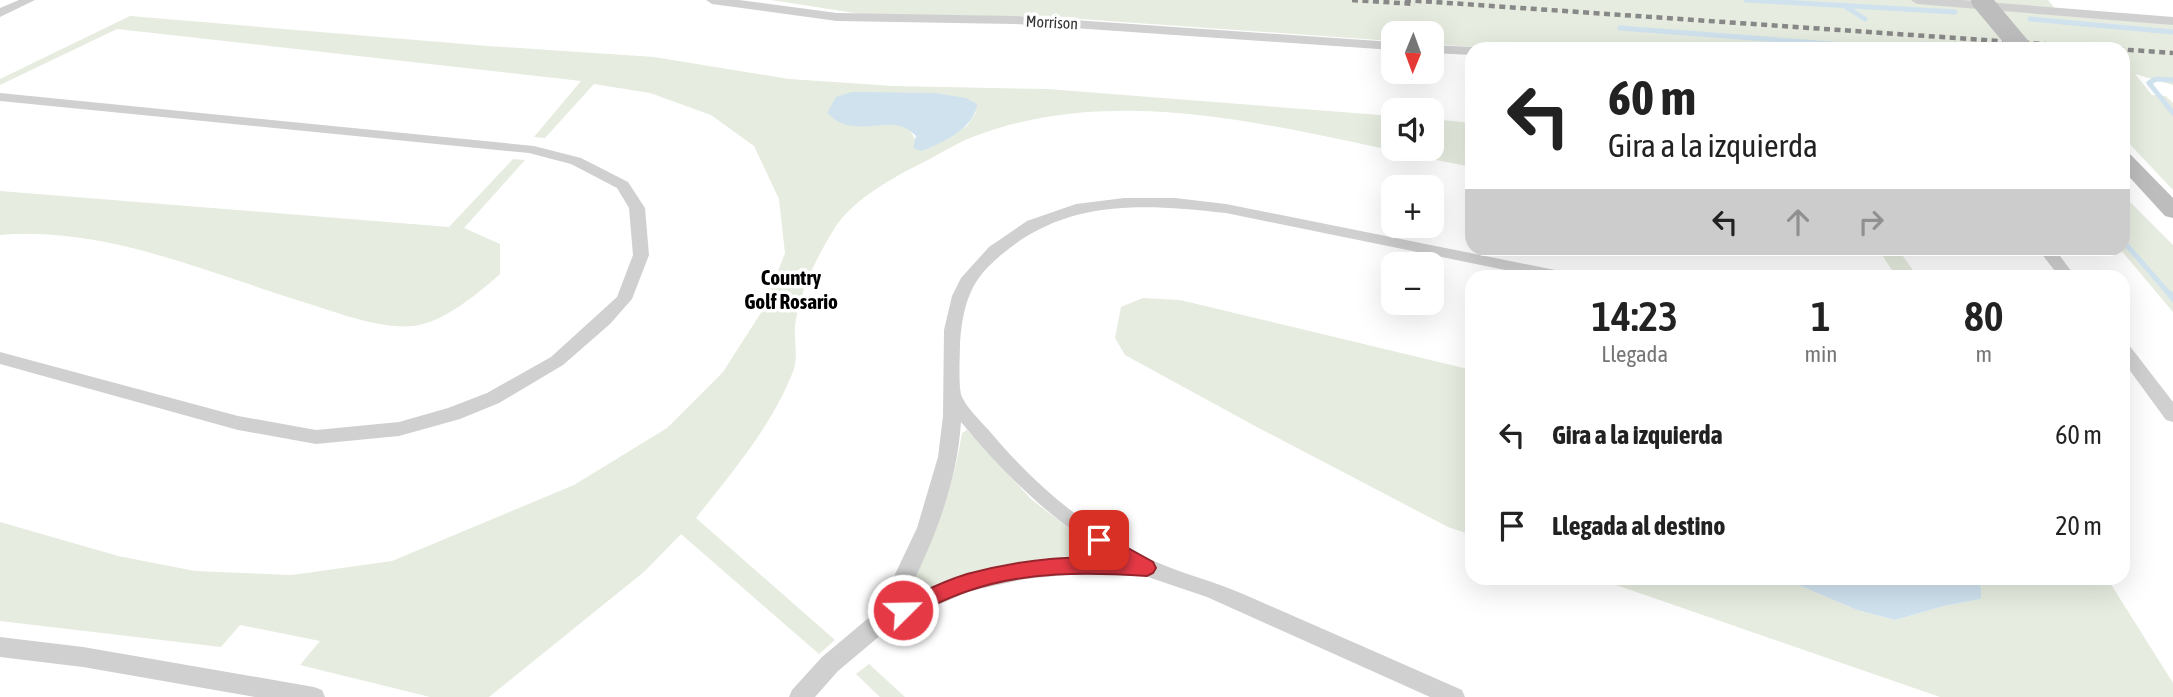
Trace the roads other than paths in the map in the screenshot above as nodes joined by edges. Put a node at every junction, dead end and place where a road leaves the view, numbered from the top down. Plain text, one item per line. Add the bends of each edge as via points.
1 (29, 0) edge
2 (712, 0) edge
3 (1917, 0) edge
4 (1981, 0) edge
5 (0, 13) edge
6 (2173, 21) edge
7 (2016, 42) edge
8 (1381, 45) edge
9 (1444, 49) edge
10 (1465, 50) edge
11 (0, 97) edge
12 (2130, 165) edge
13 (2173, 211) edge
14 (2051, 256) edge
15 (1530, 270) edge
16 (2062, 270) edge
17 (0, 358) edge
18 (2130, 366) edge
19 (953, 399) junction
20 (2173, 415) edge
21 (1147, 568) junction
22 (886, 617) junction
23 (0, 647) edge
24 (314, 697) edge
25 (800, 697) edge
26 (1454, 697) edge

1 - 5 street
2 - 8 street, Morrison via 837,17 1015,20
3 - 6 street
4 - 7 main road, bridge
9 - 10 street
11 - 17 street via 529,149 576,161 622,185 638,208 641,255 624,299 556,361 493,398 399,429 316,437 238,423
12 - 13 main road
14 - 16 street
15 - 19 street via 1221,206 1158,201 1076,210 1033,223 1001,245 968,277 952,332
18 - 20 street
19 - 21 street via 1036,492 1081,528
19 - 22 street via 944,479
21 - 22 street via 1087,564 1025,570 967,583
21 - 26 street via 1213,590
22 - 25 street via 830,664
23 - 24 street

